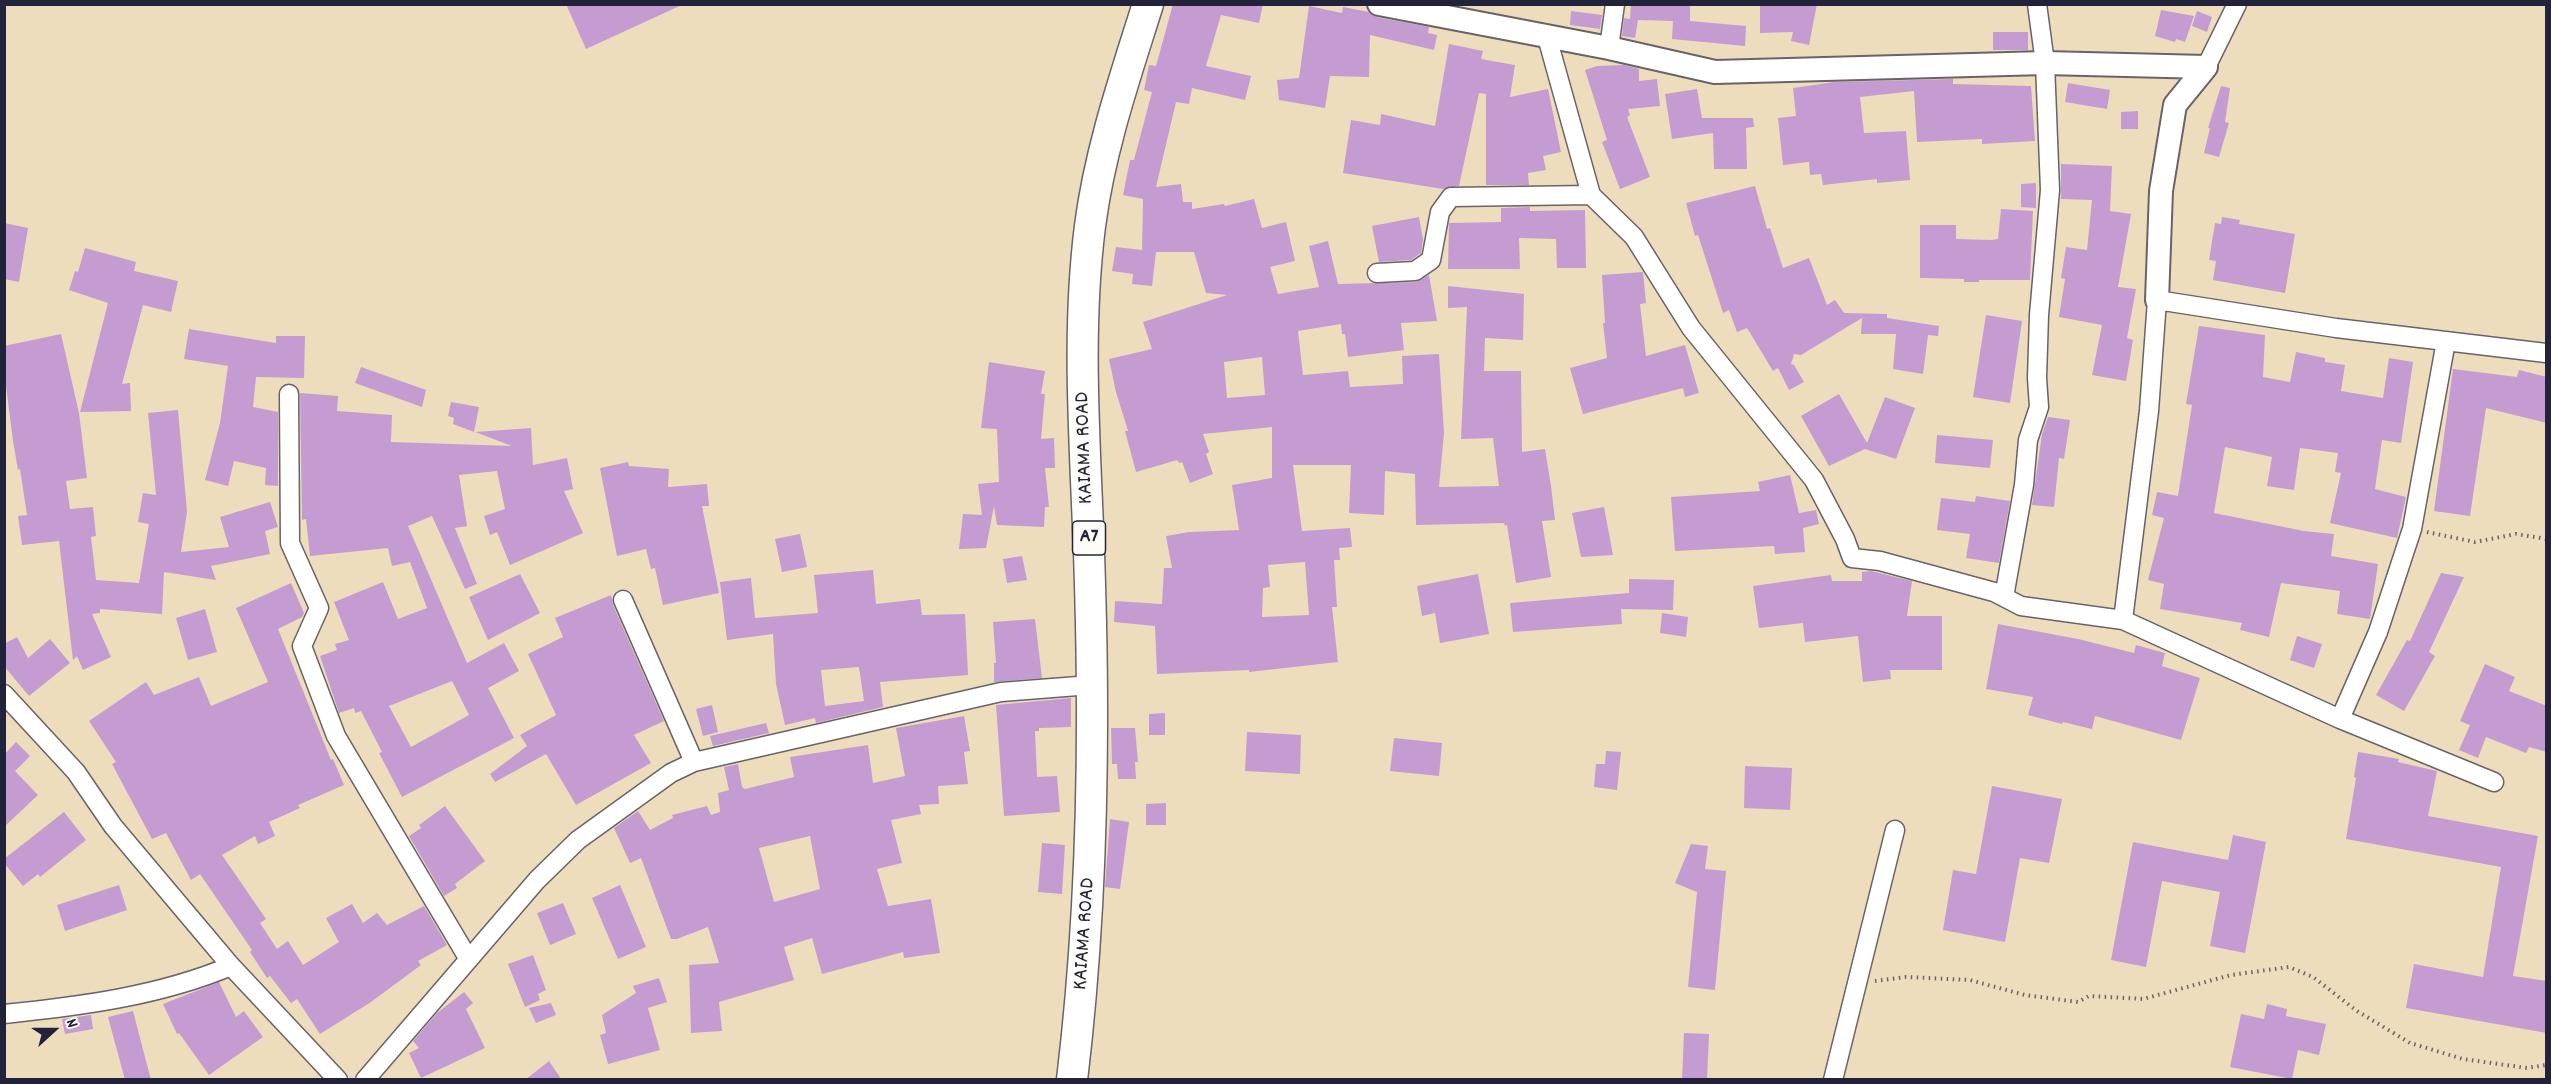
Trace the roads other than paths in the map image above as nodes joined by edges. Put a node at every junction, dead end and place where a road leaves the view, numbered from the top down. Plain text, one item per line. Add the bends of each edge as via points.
1 (1148, 4) edge
2 (1379, 4) edge
3 (1615, 4) edge
4 (2037, 4) edge
5 (2237, 4) edge
6 (1547, 37) junction
7 (1609, 48) junction
8 (2045, 63) junction
9 (2206, 67) junction
10 (1591, 195) junction
11 (1377, 273) dead end
12 (2157, 300) junction
13 (2446, 341) junction
14 (2547, 353) edge
15 (289, 394) dead end
16 (2004, 597) junction
17 (623, 600) dead end
18 (2123, 620) junction
19 (1091, 685) junction
20 (4, 693) edge
21 (2340, 719) junction
22 (694, 762) junction
23 (2494, 782) dead end
24 (1895, 830) dead end
25 (468, 958) junction
26 (231, 966) junction
27 (4, 1014) edge
28 (338, 1080) edge
29 (365, 1080) edge
30 (1072, 1080) edge
31 (1833, 1080) edge

1 - 19 highway, KAIAMA ROAD / A7 via 1107,137 1085,273 1082,332
2 - 6 street
3 - 7 street
4 - 8 street
5 - 9 street
6 - 7 street
6 - 10 street
7 - 8 street via 1715,72
8 - 9 street
8 - 16 street via 2050,190 2039,315 2039,407 2028,440
9 - 12 street via 2175,105 2161,191
10 - 11 street via 1451,197 1440,212 1431,260 1415,271
10 - 16 street via 1634,237 1691,328 1814,480 1852,558 1880,561
12 - 13 street
12 - 18 street via 2149,411
13 - 14 street
13 - 21 street via 2412,529 2378,632
15 - 25 street via 290,543 319,608 302,646 336,736
16 - 18 street via 2021,606
17 - 22 street
18 - 21 street
19 - 22 street via 1001,692
19 - 30 highway, KAIAMA ROAD / A7 via 1091,864
20 - 26 street via 76,772 113,826
21 - 23 street
22 - 25 street via 671,773 578,840
24 - 31 street
25 - 29 street
26 - 27 street via 168,988 78,1006
26 - 28 street

